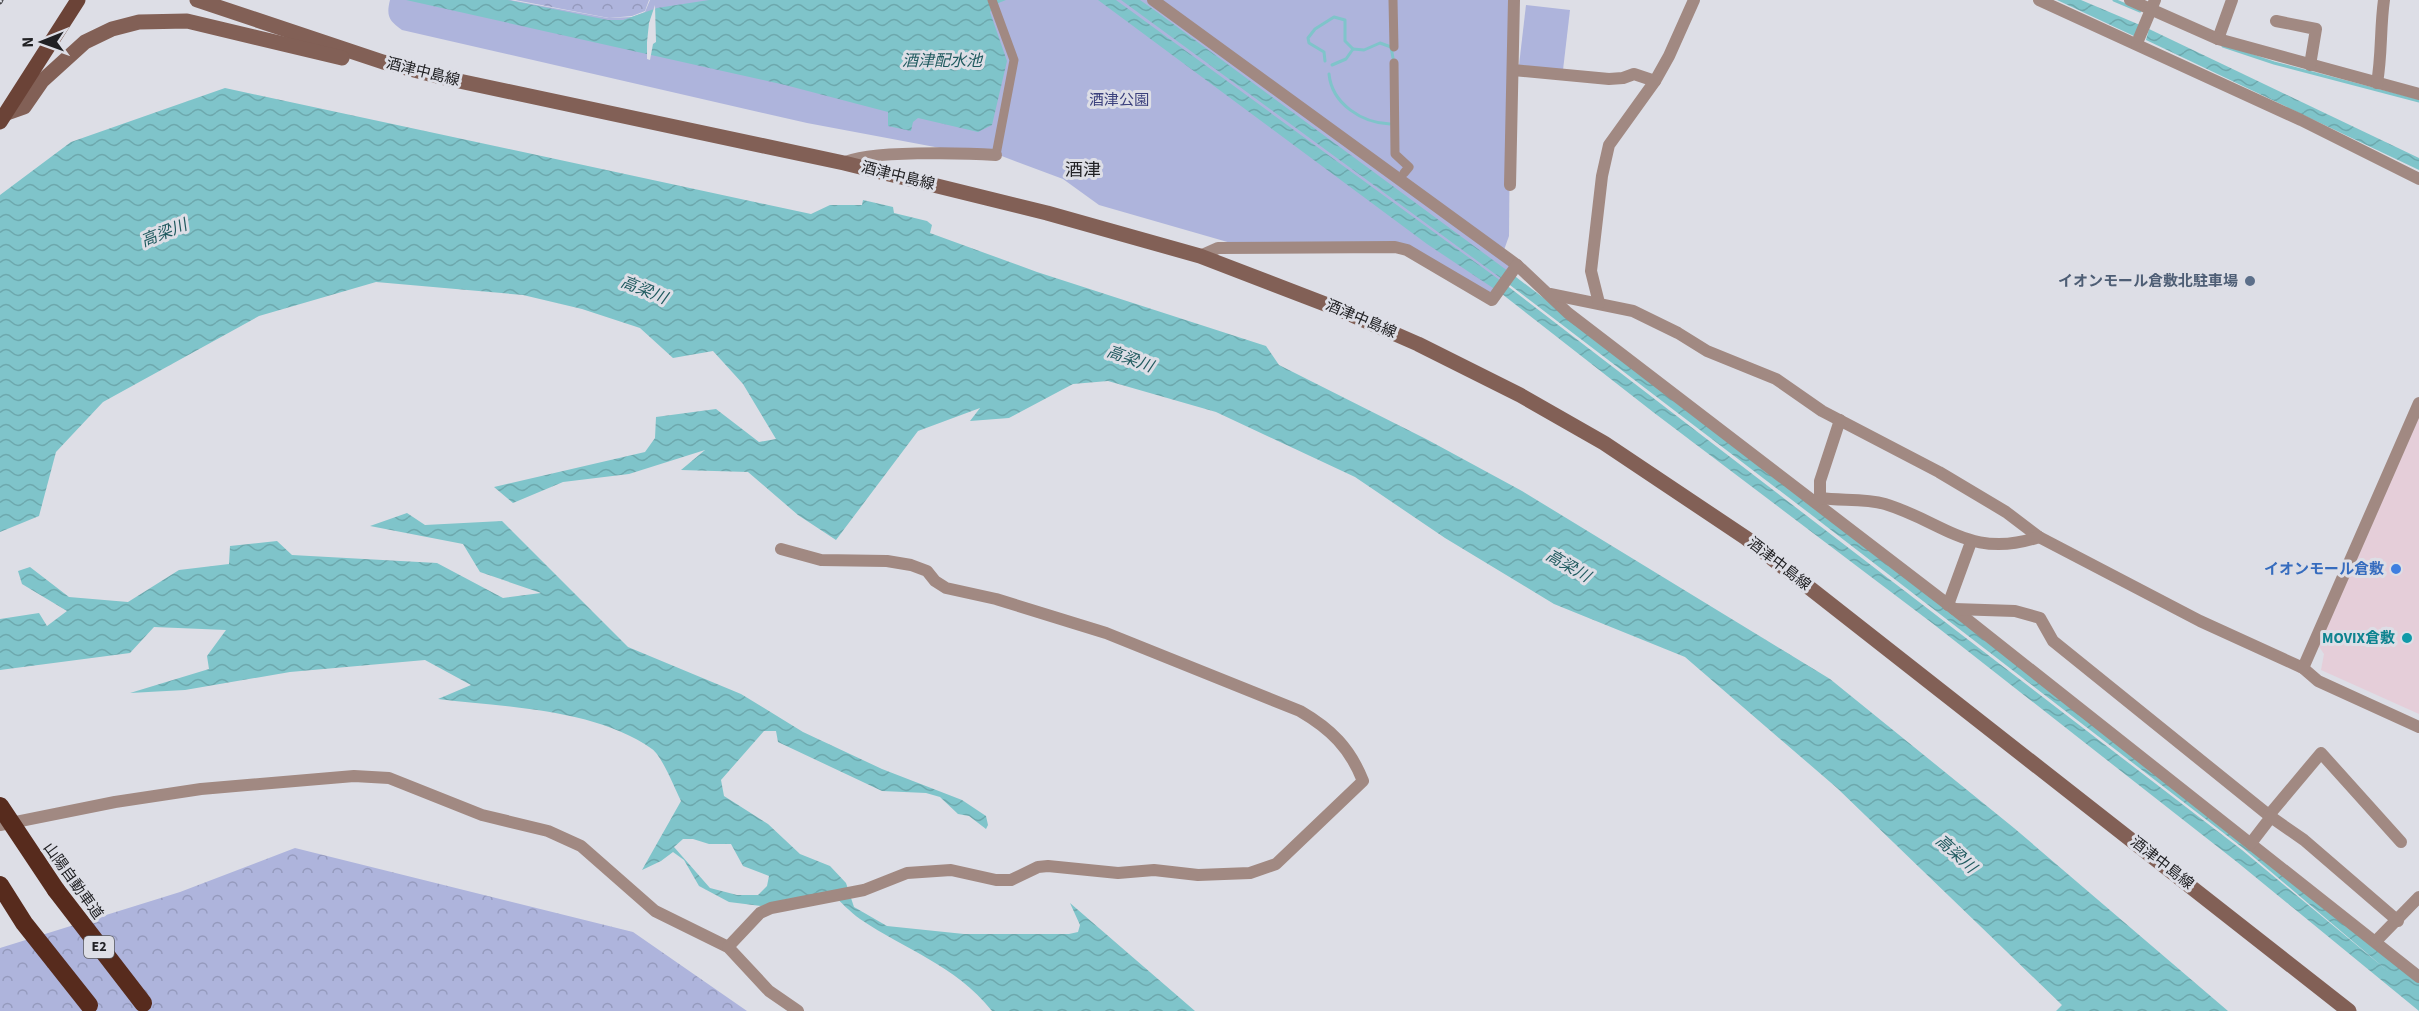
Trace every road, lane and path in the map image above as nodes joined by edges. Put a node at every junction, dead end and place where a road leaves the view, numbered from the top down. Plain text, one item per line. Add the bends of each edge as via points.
1 (78, 0) edge
2 (197, 0) edge
3 (992, 0) edge
4 (1153, 0) edge
5 (1393, 0) edge
6 (1514, 0) edge
7 (1694, 0) edge
8 (2040, 0) edge
9 (2130, 0) edge
10 (2232, 0) edge
11 (2384, 0) edge
12 (2154, 4) edge
13 (2276, 21) dead end
14 (2218, 39) junction
15 (2138, 41) junction
16 (1394, 47) dead end
17 (1394, 63) dead end
18 (2310, 66) junction
19 (1513, 70) junction
20 (430, 74) junction
21 (1655, 81) junction
22 (2377, 83) junction
23 (2419, 94) edge
24 (3, 117) edge
25 (996, 155) joint
26 (844, 163) junction
27 (1404, 174) dead end
28 (2419, 179) edge
29 (1510, 185) dead end
30 (1200, 256) junction
31 (1515, 268) junction
32 (1550, 294) junction
33 (1599, 303) junction
34 (2419, 403) edge
35 (1840, 420) junction
36 (1817, 500) junction
37 (2039, 537) junction
38 (1971, 542) junction
39 (781, 549) dead end
40 (1951, 607) junction
41 (2303, 668) junction
42 (2419, 728) edge
43 (0, 806) edge
44 (2270, 816) junction
45 (0, 825) edge
46 (2401, 842) dead end
47 (2251, 843) junction
48 (0, 885) edge
49 (2419, 897) edge
50 (2398, 921) junction
51 (2376, 941) junction
52 (728, 947) junction
53 (2419, 977) edge
54 (143, 1003) dead end
55 (89, 1005) dead end
56 (798, 1011) edge
57 (2349, 1011) edge

1 - 24 main road
2 - 20 main road, 酒津中島線
3 - 25 street via 1014,64
4 - 31 street
5 - 16 street
6 - 19 street
7 - 21 street
8 - 15 street
9 - 12 street
10 - 14 street
11 - 22 street
12 - 14 street
12 - 15 street
13 - 18 street via 2316,29
14 - 18 street
15 - 28 street
17 - 27 street via 1395,154 1409,167
18 - 22 street
19 - 21 street via 1609,79 1634,74
19 - 29 street
20 - 24 main road via 347,60 187,21 163,20 112,29 85,42 42,81 24,107
20 - 26 main road, 酒津中島線
21 - 33 street via 1609,145 1592,271
22 - 23 street
25 - 26 street via 896,155
26 - 30 main road, 酒津中島線
30 - 31 street via 1218,248 1395,247 1428,261 1487,299 1495,297
30 - 57 main road, 酒津中島線 via 1418,344 1520,394 1645,468 1746,538
31 - 32 street
32 - 33 street
32 - 36 street via 1568,313
33 - 35 street via 1633,311 1707,351 1776,379
34 - 41 street
35 - 36 street
35 - 37 street via 1939,472
36 - 38 street via 1884,503
36 - 40 street
37 - 38 street via 2004,546
37 - 41 street via 2245,643
38 - 40 street
39 - 52 street via 821,560 911,565 927,571 946,588 1106,633 1316,720 1348,749 1363,782 1276,864 1250,873 1118,873 1048,866 1011,880 951,870 907,873 864,890 771,908
40 - 44 street via 2015,611 2040,618 2053,641
40 - 47 street
41 - 42 street via 2318,681
43 - 54 highway, 山陽自動車道 / E2, bridge via 56,890
44 - 46 street via 2321,753
44 - 47 street
44 - 50 street via 2304,840
45 - 52 street via 201,789 354,776 389,778 482,814 563,836 604,863 655,911
47 - 51 street
48 - 55 highway
49 - 50 street
50 - 51 street
51 - 53 street
52 - 56 street via 769,991

